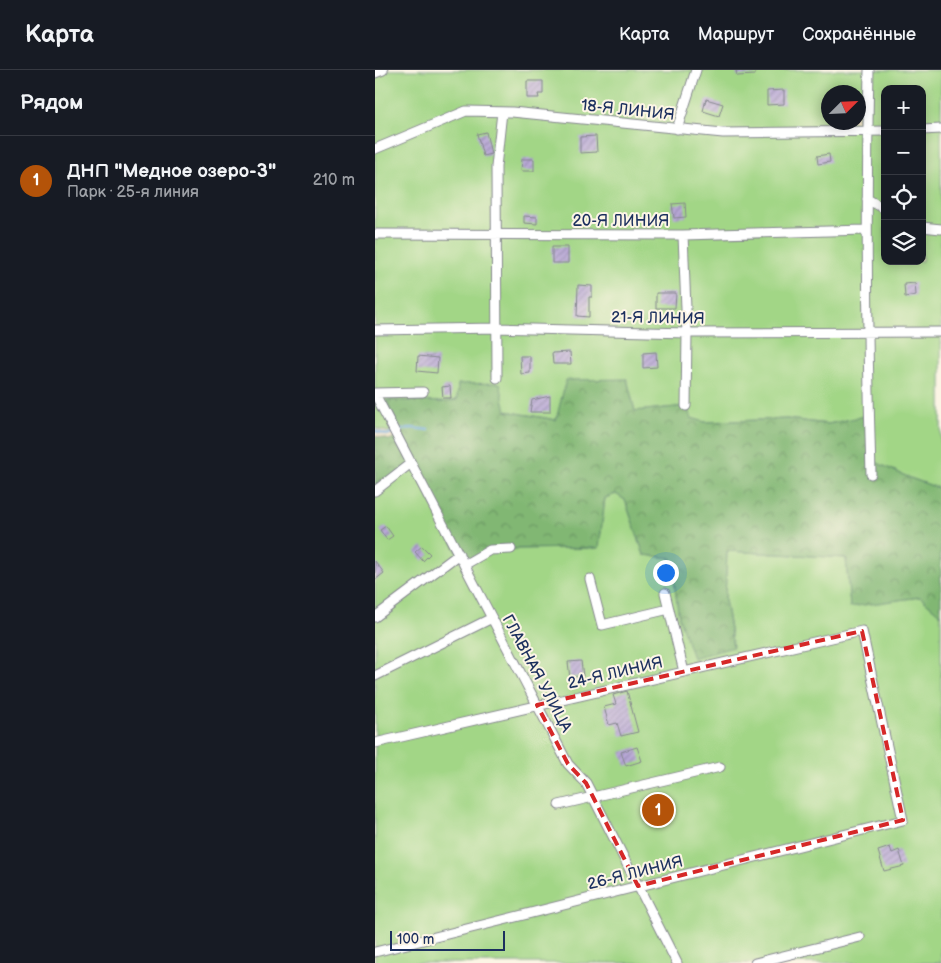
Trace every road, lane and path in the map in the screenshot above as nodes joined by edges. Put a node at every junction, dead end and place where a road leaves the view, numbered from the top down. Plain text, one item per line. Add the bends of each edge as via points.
1 (383, 70) edge
2 (696, 70) edge
3 (869, 70) edge
4 (375, 73) edge
5 (502, 112) junction
6 (677, 129) junction
7 (941, 129) edge
8 (926, 130) edge
9 (868, 131) junction
10 (881, 131) edge
11 (375, 149) edge
12 (867, 199) junction
13 (881, 207) edge
14 (926, 227) edge
15 (941, 229) edge
16 (867, 230) junction
17 (375, 234) edge
18 (496, 235) junction
19 (683, 235) junction
20 (497, 328) junction
21 (375, 330) edge
22 (941, 332) edge
23 (687, 333) junction
24 (867, 333) junction
25 (497, 378) dead end
26 (423, 392) dead end
27 (375, 394) edge
28 (686, 406) dead end
29 (411, 463) junction
30 (871, 474) dead end
31 (375, 491) edge
32 (511, 549) dead end
33 (459, 554) junction
34 (464, 565) junction
35 (590, 578) dead end
36 (665, 593) dead end
37 (669, 609) junction
38 (375, 617) edge
39 (492, 618) junction
40 (684, 672) junction
41 (375, 676) edge
42 (537, 705) junction
43 (375, 743) edge
44 (720, 767) dead end
45 (593, 798) junction
46 (559, 806) dead end
47 (903, 820) joint
48 (638, 886) junction
49 (860, 937) dead end
50 (375, 952) edge
51 (677, 963) edge
52 (755, 963) edge

1 - 4 street
2 - 6 street
3 - 9 street
5 - 6 street, 18-Я ЛИНИЯ
5 - 11 street, 18-Я ЛИНИЯ via 466,112
5 - 18 street via 496,167
6 - 9 street, 18-Я ЛИНИЯ via 723,133
7 - 8 street
9 - 10 street, 18-Я ЛИНИЯ
9 - 12 street
12 - 13 street
12 - 16 street
14 - 15 street
16 - 19 street, 20-Я ЛИНИЯ
16 - 24 street
17 - 18 street, 20-Я ЛИНИЯ
18 - 19 street, 20-Я ЛИНИЯ
18 - 20 street
19 - 23 street
20 - 21 street, 21-Я ЛИНИЯ
20 - 23 street, 21-Я ЛИНИЯ
20 - 25 street
22 - 24 street, 21-Я ЛИНИЯ
23 - 24 street, 21-Я ЛИНИЯ
23 - 28 street
24 - 30 street
26 - 27 street
27 - 29 street, ГЛАВНАЯ УЛИЦА
29 - 31 street
29 - 33 street, ГЛАВНАЯ УЛИЦА
32 - 34 street via 490,550
33 - 34 street, ГЛАВНАЯ УЛИЦА
33 - 38 street
34 - 39 street, ГЛАВНАЯ УЛИЦА
35 - 37 street via 602,625
36 - 37 street
37 - 40 street
39 - 41 street
39 - 42 street, ГЛАВНАЯ УЛИЦА
40 - 42 street, 24-Я ЛИНИЯ
40 - 47 street, 24-Я ЛИНИЯ via 862,631
42 - 43 street, 24-Я ЛИНИЯ
42 - 45 street, ГЛАВНАЯ УЛИЦА via 568,764 586,783
44 - 45 street
45 - 46 street
45 - 48 street, ГЛАВНАЯ УЛИЦА
47 - 48 street, 26-Я ЛИНИЯ
48 - 50 street, 26-Я ЛИНИЯ
48 - 51 street, ГЛАВНАЯ УЛИЦА
49 - 52 street

